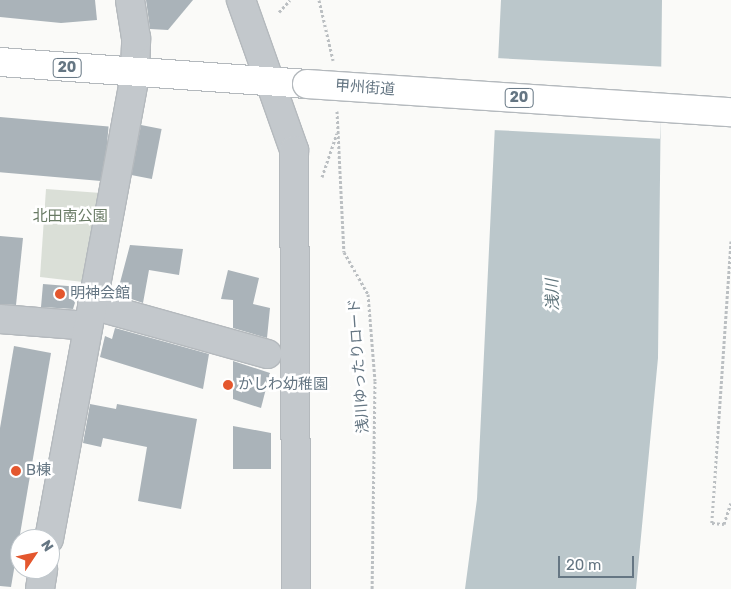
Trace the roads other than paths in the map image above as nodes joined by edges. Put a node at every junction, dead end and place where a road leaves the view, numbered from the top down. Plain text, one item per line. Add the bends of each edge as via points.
1 (130, 0) edge
2 (241, 0) edge
3 (0, 62) edge
4 (135, 73) junction
5 (268, 81) junction
6 (731, 112) edge
7 (90, 316) junction
8 (0, 319) edge
9 (267, 354) dead end
10 (51, 529) edge
11 (296, 589) edge

1 - 4 street via 136,38
2 - 5 street
3 - 4 highway, 甲州街道 / 20
4 - 5 highway, 甲州街道 / 20
4 - 7 street
5 - 6 highway, 甲州街道 / 20, bridge
5 - 11 street via 287,120 296,171
7 - 8 street
7 - 9 street
7 - 10 street

